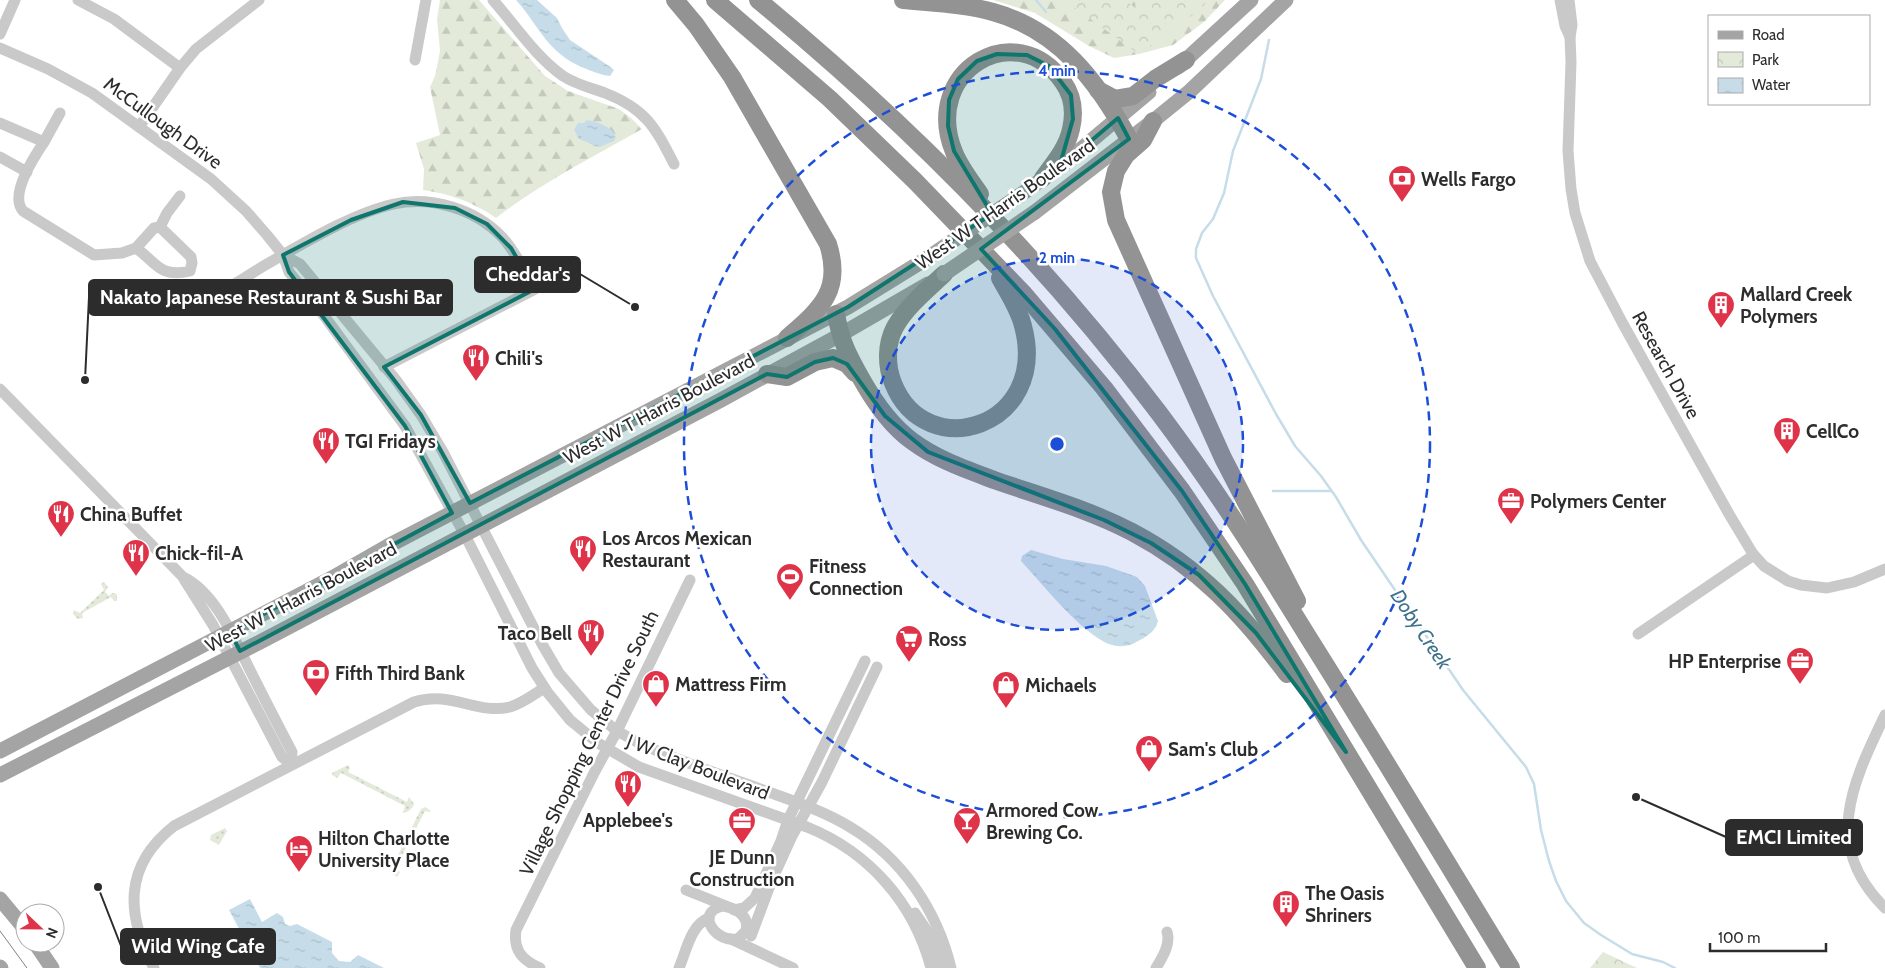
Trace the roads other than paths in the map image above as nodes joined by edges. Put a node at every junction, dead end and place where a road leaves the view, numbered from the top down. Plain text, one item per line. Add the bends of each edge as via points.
1 (15, 0) edge
2 (78, 0) edge
3 (259, 0) edge
4 (426, 0) edge
5 (493, 0) edge
6 (675, 0) edge
7 (715, 0) edge
8 (758, 0) edge
9 (903, 0) edge
10 (1250, 0) edge
11 (1286, 0) edge
12 (1560, 0) edge
13 (1569, 0) edge
14 (0, 34) edge
15 (1570, 38) junction
16 (0, 48) edge
17 (415, 60) dead end
18 (1186, 60) junction
19 (180, 68) junction
20 (1098, 90) junction
21 (60, 113) dead end
22 (1118, 118) junction
23 (1153, 122) junction
24 (0, 123) edge
25 (139, 127) junction
26 (1129, 138) junction
27 (44, 142) junction
28 (0, 156) edge
29 (674, 164) dead end
30 (27, 172) junction
31 (1043, 178) junction
32 (180, 196) dead end
33 (996, 220) junction
34 (160, 227) junction
35 (136, 248) junction
36 (284, 255) junction
37 (987, 256) junction
38 (944, 274) junction
39 (128, 295) dead end
40 (836, 314) junction
41 (840, 335) junction
42 (787, 338) junction
43 (384, 366) junction
44 (767, 374) junction
45 (864, 383) junction
46 (0, 389) edge
47 (470, 503) junction
48 (452, 513) junction
49 (482, 526) junction
50 (465, 535) junction
51 (1754, 555) junction
52 (1885, 569) edge
53 (690, 580) dead end
54 (225, 634) junction
55 (1638, 634) dead end
56 (235, 654) junction
57 (865, 661) dead end
58 (877, 667) dead end
59 (1337, 682) junction
60 (544, 688) junction
61 (1885, 715) edge
62 (617, 731) junction
63 (607, 749) junction
64 (0, 751) edge
65 (1346, 752) junction
66 (292, 764) junction
67 (0, 775) edge
68 (796, 802) junction
69 (808, 807) junction
70 (793, 822) junction
71 (0, 899) edge
72 (905, 907) junction
73 (731, 908) junction
74 (1885, 908) edge
75 (710, 916) junction
76 (15, 917) edge
77 (749, 931) junction
78 (1166, 932) dead end
79 (716, 933) junction
80 (731, 939) junction
81 (689, 945) junction
82 (42, 953) edge
83 (794, 966) edge
84 (52, 968) edge
85 (154, 968) edge
86 (540, 968) edge
87 (679, 968) edge
88 (931, 968) edge
89 (942, 968) edge
90 (951, 968) edge
91 (1156, 968) edge
92 (1477, 968) edge
93 (1511, 968) edge

1 - 14 street
2 - 19 street via 114,19
3 - 19 street via 196,49
4 - 17 street
5 - 29 street via 548,64 564,77 622,100 638,110 658,133
6 - 42 highway via 732,77 828,244 833,267 832,283 826,297 814,315
7 - 37 highway via 830,99 916,181
8 - 33 highway via 868,96
9 - 20 highway via 979,9 1020,22 1063,49
10 - 18 main road, West W T Harris Boulevard
11 - 23 main road, West W T Harris Boulevard
12 - 15 street, Research Drive via 1564,26
13 - 15 street, Research Drive
15 - 51 street, Research Drive via 1568,164 1581,238 1623,324
16 - 25 street, McCullough Drive via 70,80
18 - 20 highway via 1155,78 1133,96 1115,99
18 - 22 main road, West W T Harris Boulevard
19 - 25 street
20 - 22 highway
21 - 27 street
22 - 26 highway
22 - 31 main road, West W T Harris Boulevard
23 - 26 main road, West W T Harris Boulevard
23 - 59 highway via 1143,140 1126,156 1116,172 1111,192 1116,220 1223,458
24 - 27 street
25 - 36 street, McCullough Drive via 229,195
26 - 38 main road, West W T Harris Boulevard, bridge via 1035,212
27 - 30 street via 30,161
28 - 30 street
30 - 35 street via 18,200 23,211 94,255 122,253
31 - 33 highway via 1062,151 1071,130 1073,107 1065,85 1048,66 1027,55 997,54 977,62 958,79 953,90 947,113 948,126 958,160
31 - 40 main road, West W T Harris Boulevard, bridge via 929,256
32 - 34 street
33 - 59 highway via 1090,327 1164,420 1234,518
34 - 35 street via 154,228
34 - 35 street via 191,257 190,270 166,272
36 - 39 street via 229,288 205,298 162,302
36 - 43 street, McCullough Drive via 300,264
36 - 43 street via 342,224 404,202 438,204 470,214 497,233 511,248 535,289
36 - 48 street, McCullough Drive via 289,272 405,426
37 - 38 highway via 1017,308 1026,341 1027,365 1021,387 1007,407 988,420 968,426 939,425 914,412 899,395 888,365 890,340 901,317
37 - 65 highway via 1061,336 1182,491 1245,584
38 - 41 main road, West W T Harris Boulevard
40 - 41 highway
40 - 42 main road, West W T Harris Boulevard
41 - 44 main road, West W T Harris Boulevard
41 - 45 highway
42 - 47 main road, West W T Harris Boulevard
43 - 47 street, McCullough Drive via 421,415
44 - 45 highway via 787,377 816,362 833,358 848,364
44 - 49 main road, West W T Harris Boulevard
45 - 65 highway via 885,416 928,452 1104,520 1151,543 1199,575 1256,633
46 - 54 street via 212,603
47 - 48 main road, West W T Harris Boulevard
47 - 49 street, McCullough Drive
48 - 50 street, J W Clay Boulevard
48 - 54 main road, West W T Harris Boulevard
49 - 50 main road, West W T Harris Boulevard
49 - 62 street, J W Clay Boulevard via 550,658 578,697
50 - 56 main road, West W T Harris Boulevard
50 - 60 street, J W Clay Boulevard
51 - 52 street, Research Drive via 1781,578 1814,588 1840,586
51 - 55 street
53 - 62 street, Village Shopping Center Drive South
54 - 56 street
54 - 64 main road, West W T Harris Boulevard
56 - 66 street via 282,757
56 - 67 main road, West W T Harris Boulevard
57 - 68 street
58 - 69 street
59 - 93 highway
60 - 63 street, J W Clay Boulevard via 570,720
60 - 66 street via 517,704 497,708 442,698 418,701
61 - 74 street via 1855,783 1848,826 1855,863
62 - 63 street, Village Shopping Center Drive South
62 - 68 street, J W Clay Boulevard via 667,755
63 - 70 street, J W Clay Boulevard via 653,773
63 - 86 street, Village Shopping Center Drive South via 520,921 516,949 522,957
65 - 92 highway
66 - 85 street via 183,820 162,836 148,854 135,888 134,918 140,942
68 - 69 street, J W Clay Boulevard
68 - 70 street
69 - 70 street
69 - 90 street, J W Clay Boulevard via 850,827 900,868 936,923
70 - 72 street, J W Clay Boulevard via 821,832 854,852 884,879
70 - 73 street via 756,898 744,908
70 - 77 street
71 - 76 main road
72 - 88 street, J W Clay Boulevard via 921,938
72 - 89 street via 926,928
73 - 75 street via 719,907
73 - 75 street via 691,892 704,902
73 - 77 street via 744,916
75 - 79 street via 711,927
75 - 81 street via 695,930
77 - 80 street via 735,940
77 - 83 street via 753,942 760,948
78 - 91 street via 1167,946
79 - 80 street
79 - 81 street via 707,930 699,933
80 - 83 street
81 - 87 street
82 - 84 main road

